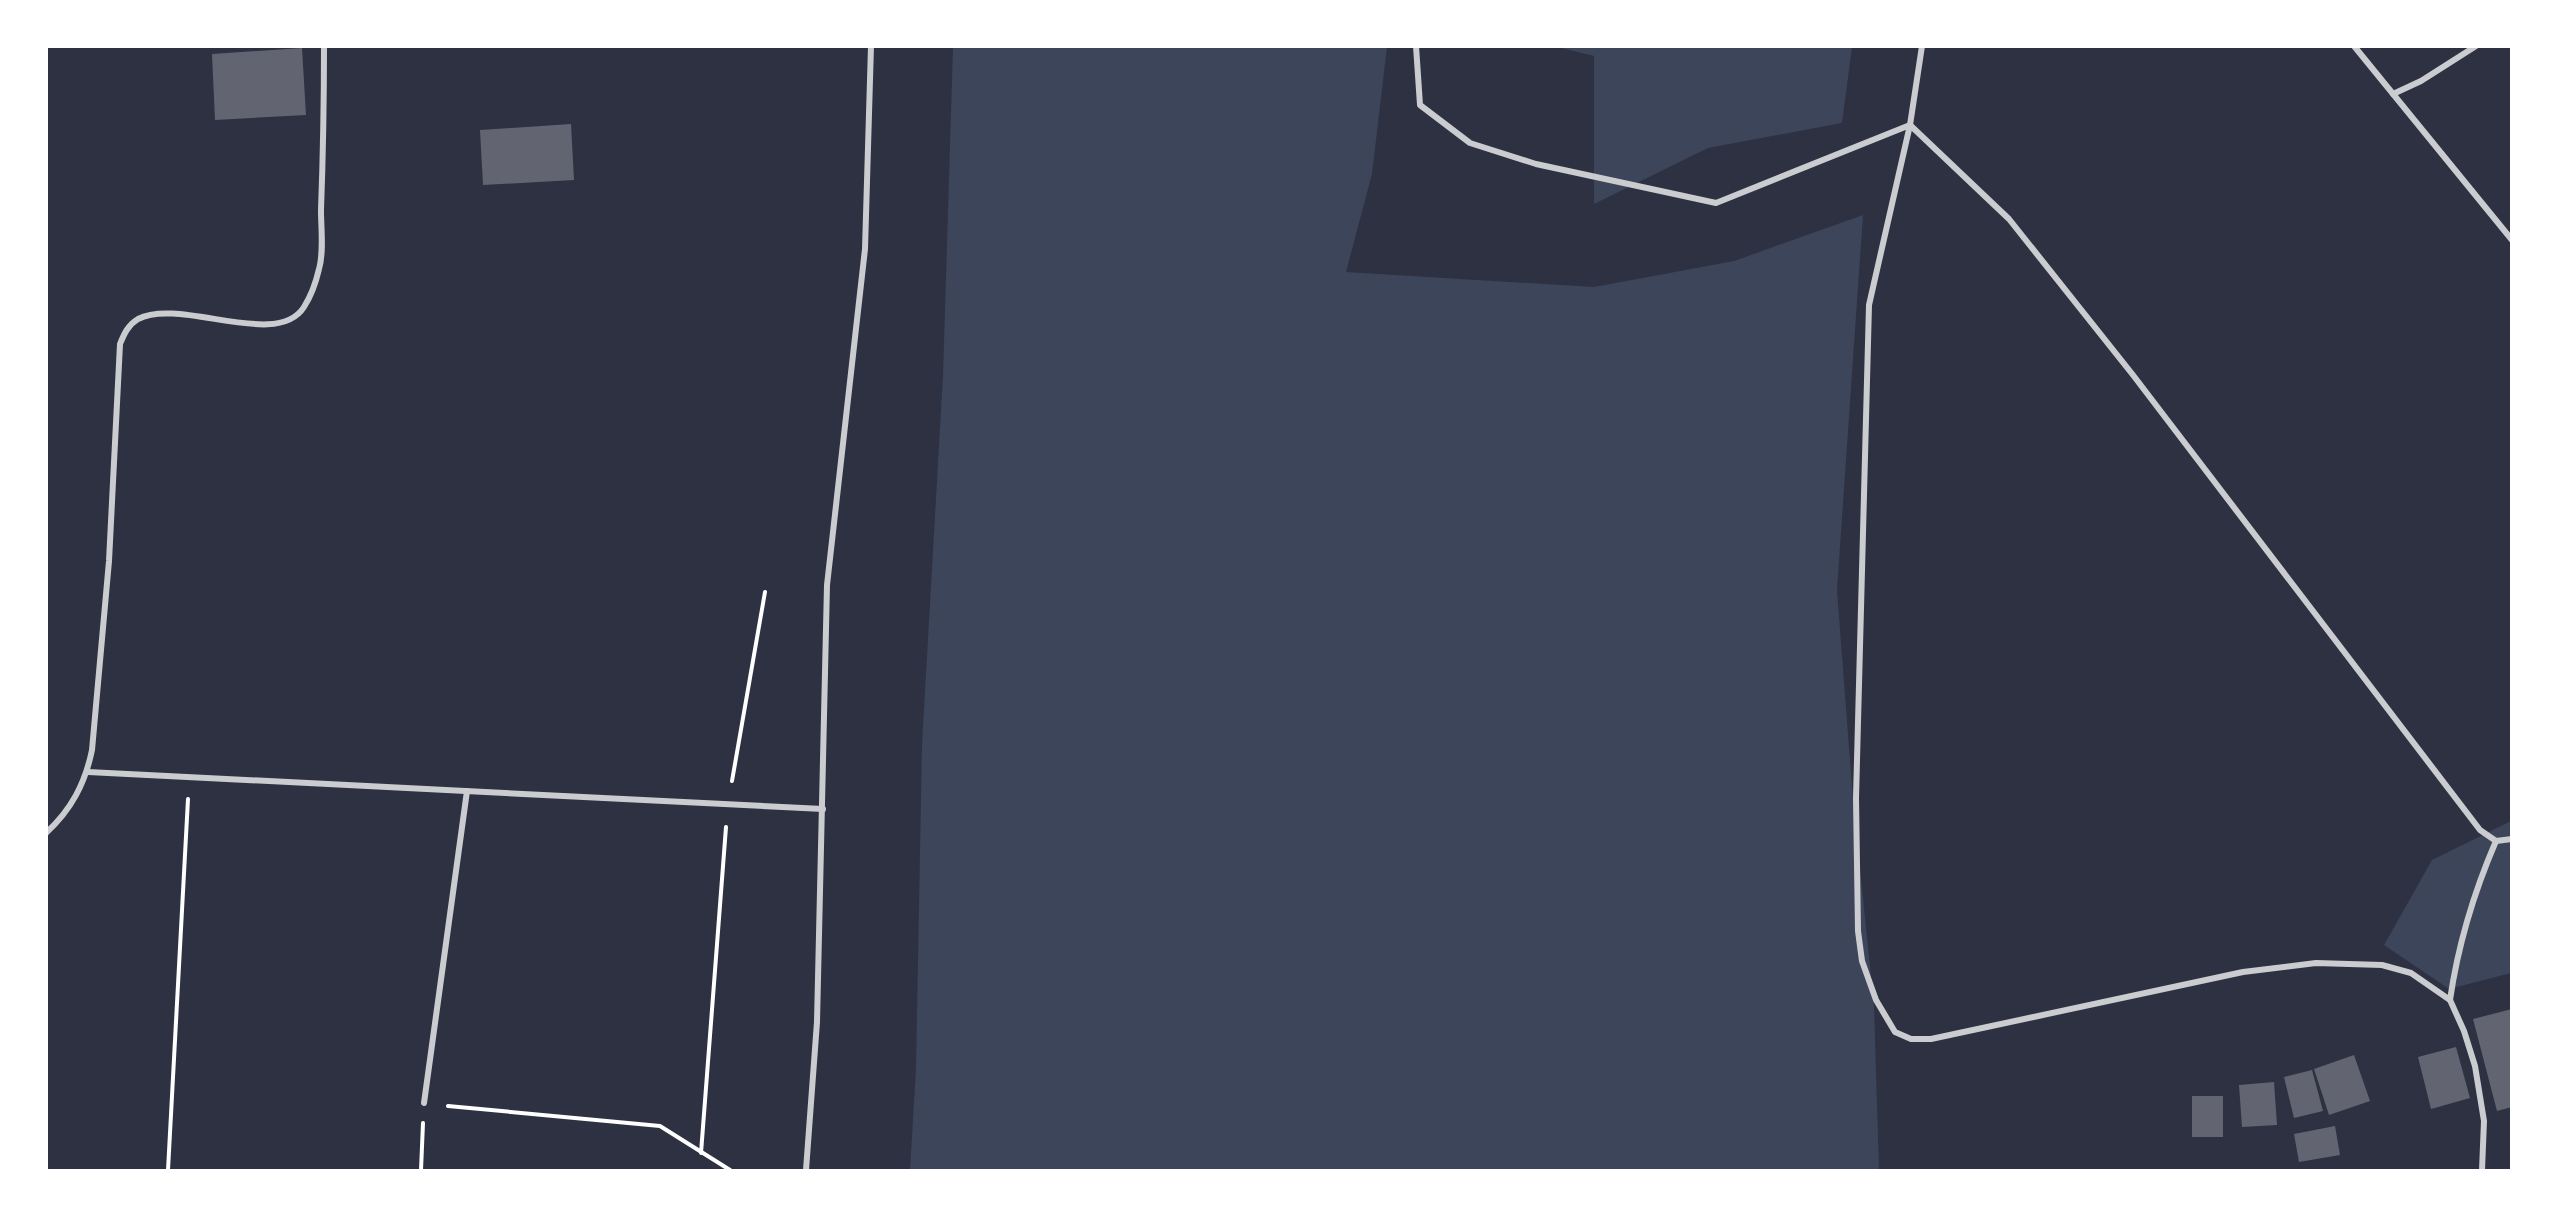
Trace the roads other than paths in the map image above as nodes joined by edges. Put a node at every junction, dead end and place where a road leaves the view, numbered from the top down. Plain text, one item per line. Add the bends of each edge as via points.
1 (324, 46) edge
2 (871, 46) edge
3 (1416, 46) edge
4 (1922, 46) edge
5 (2354, 46) edge
6 (2476, 46) edge
7 (2393, 94) junction
8 (1910, 124) junction
9 (2511, 240) edge
10 (88, 772) junction
11 (467, 791) junction
12 (823, 809) junction
13 (46, 833) edge
14 (2511, 839) edge
15 (2496, 841) junction
16 (2450, 1000) junction
17 (424, 1103) road end
18 (806, 1170) edge
19 (2482, 1170) edge

1 - 10 street via 320,268 303,309 284,323 267,324 153,314 137,320 126,330 120,344 109,561
2 - 12 street via 865,249 827,585
3 - 8 street via 1420,105 1470,143 1536,164 1716,202
4 - 8 street
5 - 7 street
6 - 7 street
7 - 9 street
8 - 15 street via 2009,219 2475,823
8 - 16 street via 1869,305 1862,531 1856,798 1858,931 1862,962 1883,1015 1895,1032 1911,1040 1932,1040 2243,972 2316,963 2382,965 2402,970
10 - 11 street
10 - 13 street via 77,797
11 - 12 street
11 - 17 street
12 - 18 street via 817,1022
14 - 15 street
15 - 16 street via 2477,885 2456,960
16 - 19 street via 2475,1066 2484,1121

